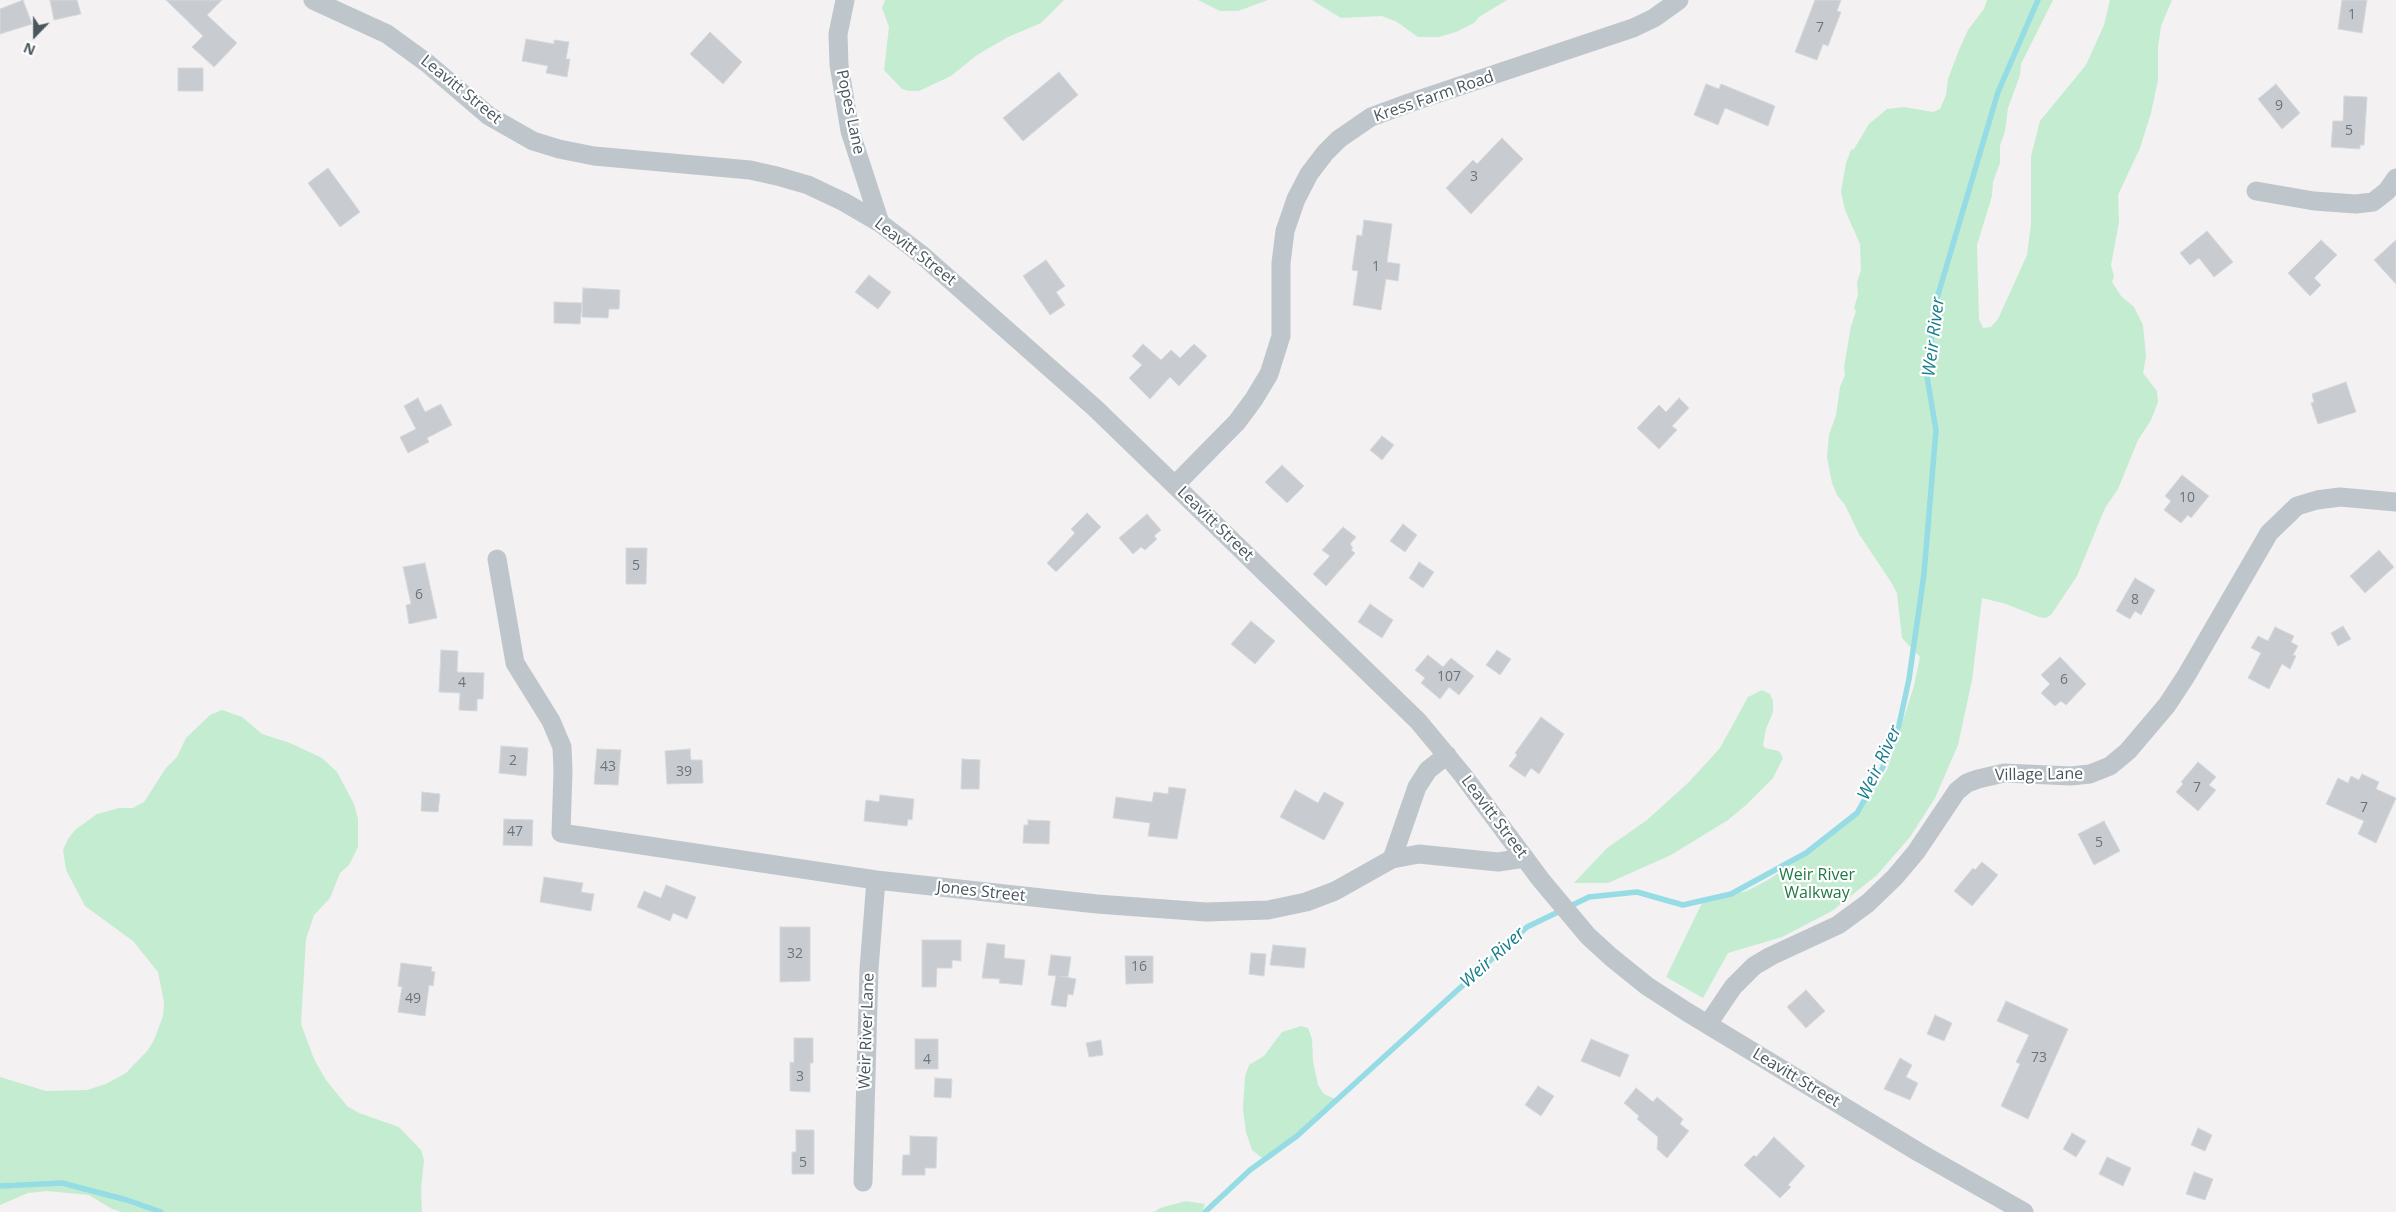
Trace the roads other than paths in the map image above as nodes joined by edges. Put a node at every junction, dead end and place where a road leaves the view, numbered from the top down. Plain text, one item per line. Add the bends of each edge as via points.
1 (313, 0) edge
2 (846, 0) edge
3 (1679, 0) edge
4 (2396, 178) edge
5 (2256, 191) dead end
6 (880, 223) junction
7 (1175, 485) junction
8 (2396, 502) edge
9 (497, 559) dead end
10 (1447, 755) junction
11 (1525, 858) junction
12 (1392, 859) junction
13 (876, 880) junction
14 (1708, 1024) junction
15 (863, 1182) dead end
16 (2024, 1212) edge

1 - 6 street, Leavitt Street via 387,34 489,116 533,141 594,156 750,170 777,176 808,185
2 - 6 street, Popes Lane via 838,34 850,131
3 - 7 street, Kress Farm Road via 1633,28 1372,118 1324,153 1296,199 1284,231 1280,336 1269,374 1237,422
4 - 5 street via 2373,202 2356,204
6 - 7 street, Leavitt Street via 922,255 1035,354
7 - 10 street, Leavitt Street via 1358,662
8 - 14 street, Village Lane via 2340,497 2297,506 2269,533 2186,676 2128,751 2110,766 2090,774 2004,773 1967,783 1957,791 1916,852 1868,903 1838,925 1754,966 1733,988
9 - 13 street, Jones Street via 515,663 551,721 562,747 561,833
10 - 11 street, Leavitt Street
10 - 12 street via 1428,770 1417,787
11 - 12 street, Jones Street via 1498,862 1419,854
11 - 14 street, Leavitt Street via 1588,936 1647,986
12 - 13 street, Jones Street via 1356,880 1306,902 1233,912 1097,904
13 - 15 street, Weir River Lane via 868,978
14 - 16 street, Leavitt Street

